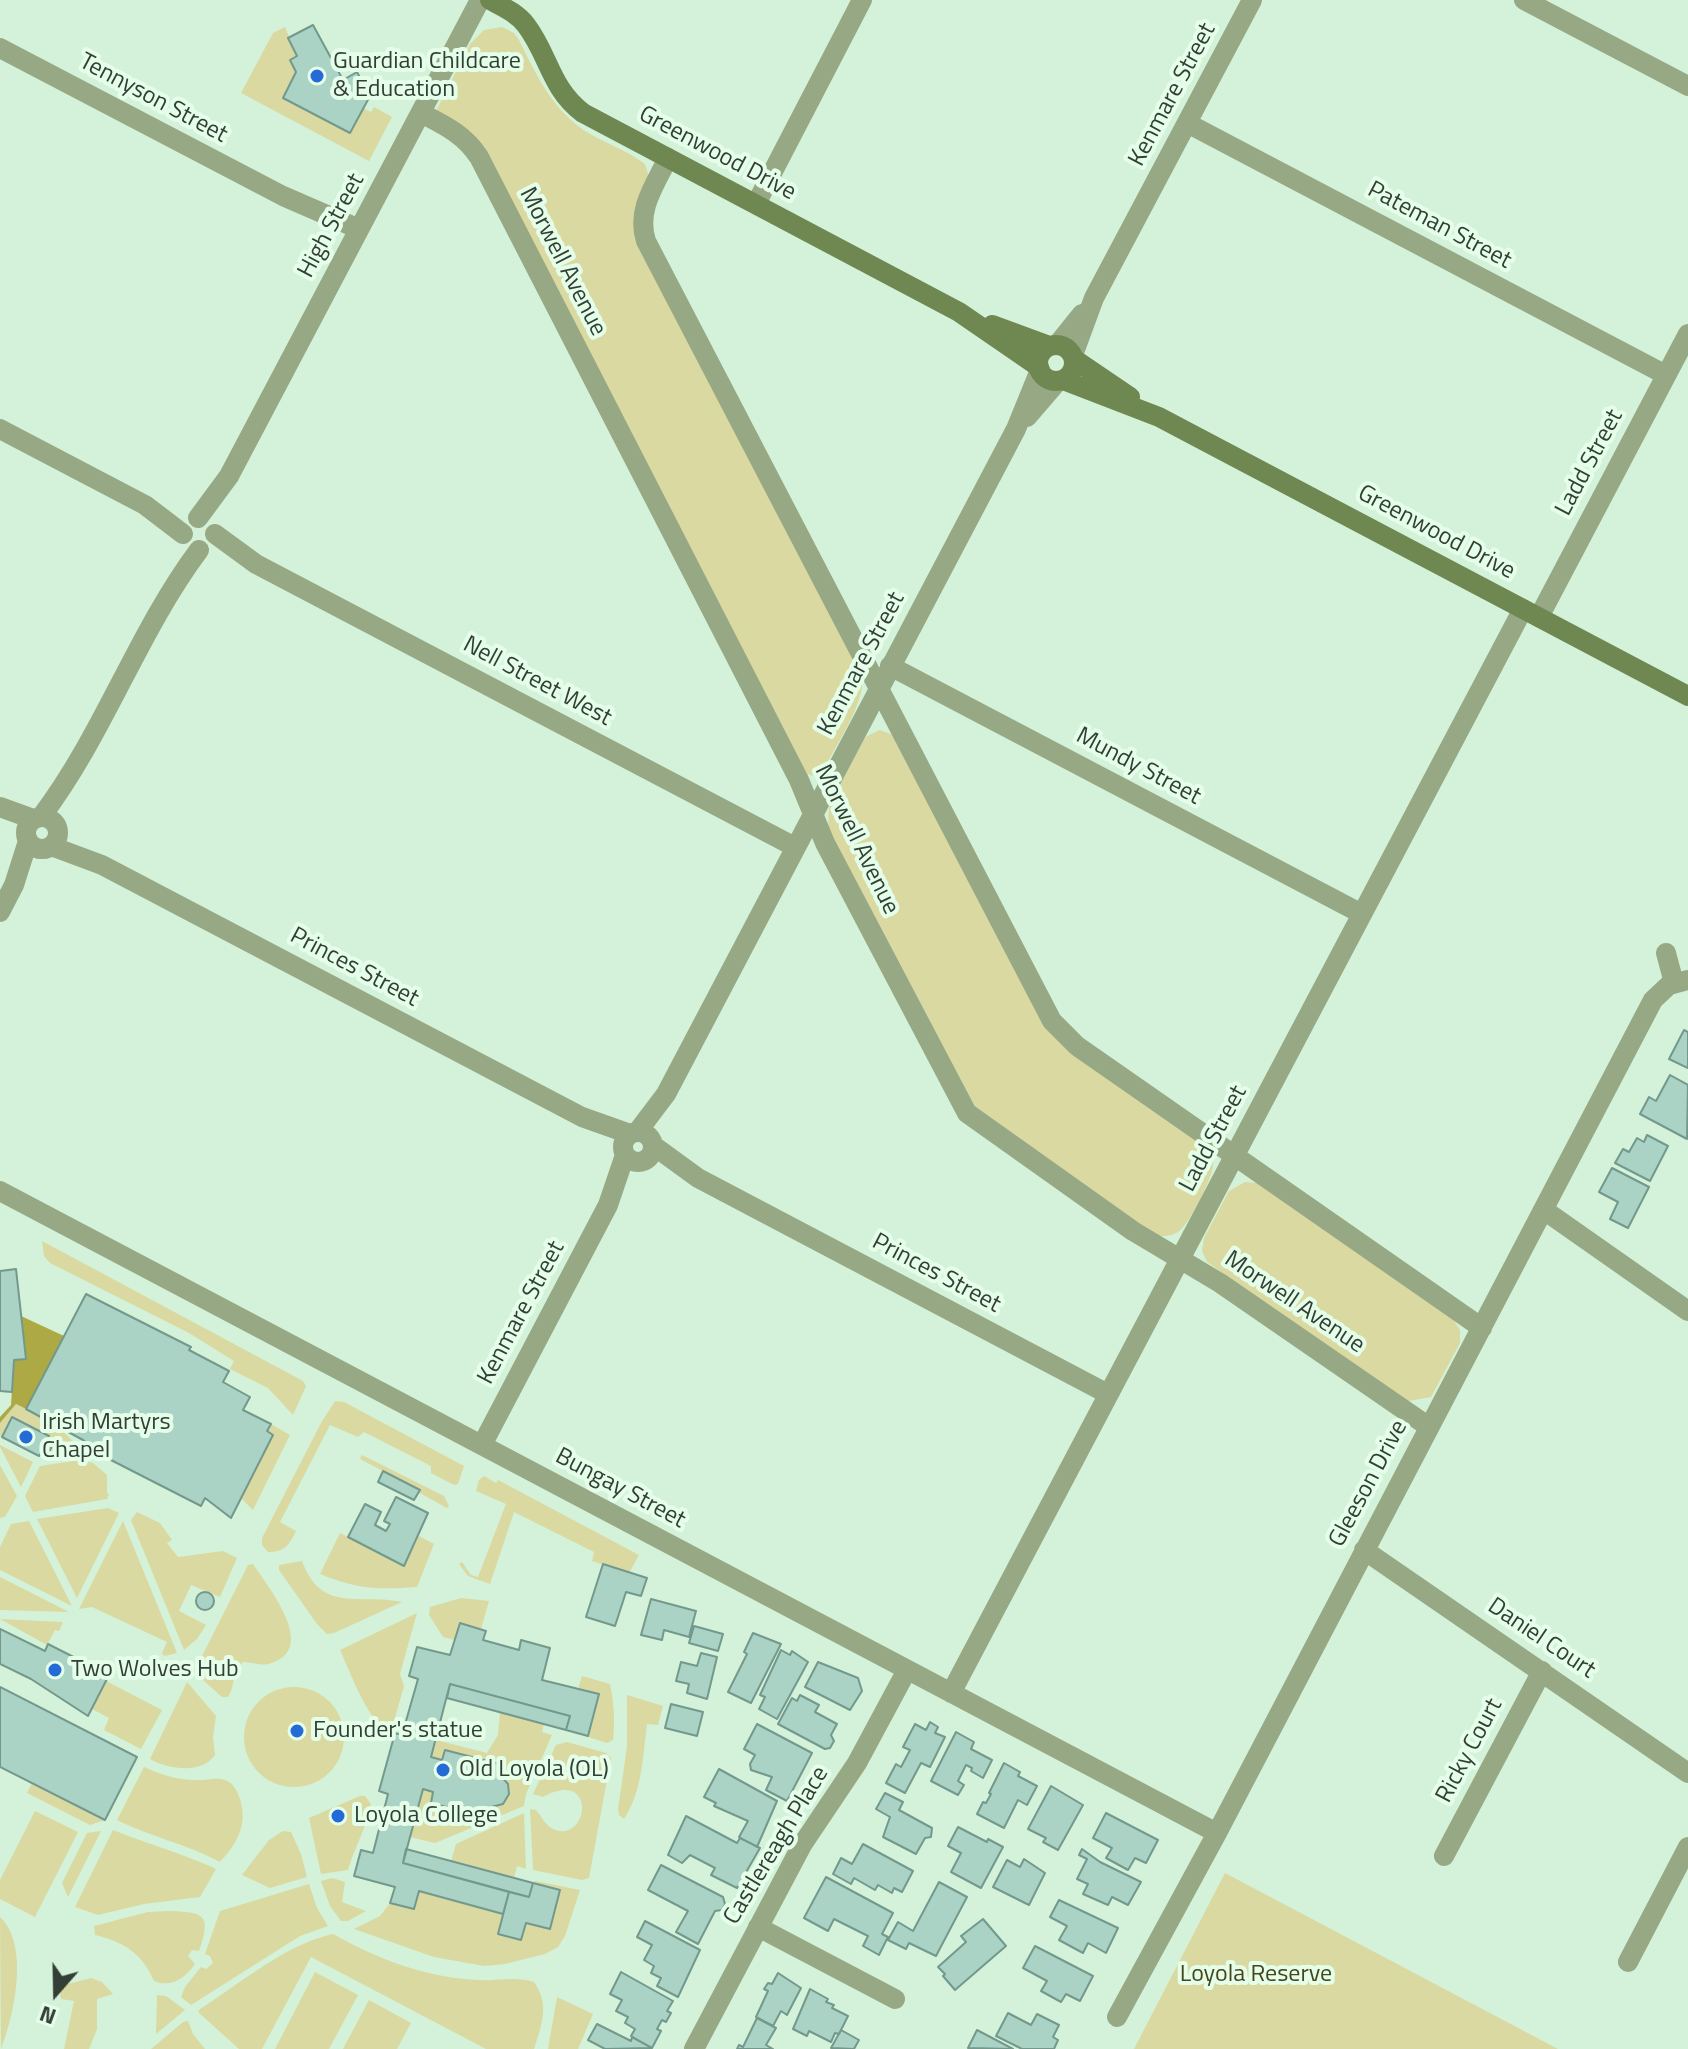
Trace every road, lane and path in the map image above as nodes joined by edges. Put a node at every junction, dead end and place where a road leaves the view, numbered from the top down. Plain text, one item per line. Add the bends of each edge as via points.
1 (480, 0) edge
2 (490, 0) edge
3 (862, 0) edge
4 (1252, 0) edge
5 (1524, 0) edge
6 (0, 48) edge
7 (1688, 86) edge
8 (421, 113) junction
9 (1187, 123) junction
10 (668, 158) junction
11 (756, 204) junction
12 (356, 235) junction
13 (959, 312) junction
14 (1688, 334) edge
15 (1063, 351) junction
16 (1050, 374) junction
17 (1666, 375) junction
18 (1159, 417) junction
19 (0, 429) edge
20 (199, 534) junction
21 (1531, 613) junction
22 (890, 666) junction
23 (878, 688) junction
24 (1688, 696) edge
25 (0, 807) edge
26 (813, 813) junction
27 (0, 814) edge
28 (42, 833) junction
29 (795, 847) junction
30 (0, 912) edge
31 (1362, 914) junction
32 (1666, 953) dead end
33 (1681, 982) edge
34 (638, 1147) junction
35 (1234, 1155) junction
36 (0, 1191) edge
37 (1544, 1210) junction
38 (1180, 1259) junction
39 (1688, 1311) edge
40 (1482, 1328) junction
41 (1108, 1394) junction
42 (1429, 1427) junction
43 (482, 1445) junction
44 (1364, 1550) junction
45 (907, 1670) junction
46 (1542, 1671) junction
47 (951, 1693) junction
48 (1688, 1773) edge
49 (1217, 1833) junction
50 (1688, 1847) edge
51 (1444, 1856) dead end
52 (758, 1927) junction
53 (1628, 1962) dead end
54 (895, 1999) dead end
55 (1117, 2017) dead end
56 (694, 2049) edge

1 - 8 street, High Street
2 - 10 street, Greenwood Drive via 524,23 557,86 575,107
3 - 11 street
4 - 9 street, Kenmare Street
5 - 7 street
6 - 12 street, Tennyson Street
8 - 12 street, High Street
8 - 26 street, Morwell Avenue via 464,137 479,157
9 - 15 street, Kenmare Street
9 - 17 street, Pateman Street
10 - 11 street, Greenwood Drive
10 - 23 street via 643,213 646,241
11 - 13 street, Greenwood Drive
12 - 20 street, High Street
13 - 15 street, Greenwood Drive
13 - 16 street, Greenwood Drive
14 - 17 street, Ladd Street
15 - 16 street via 1040,355
15 - 16 street via 1071,374
15 - 18 street, Greenwood Drive
16 - 18 street, Greenwood Drive
16 - 22 street, Kenmare Street
17 - 21 street, Ladd Street
18 - 21 street, Greenwood Drive
19 - 20 street, Nell Street West
20 - 28 street, High Street
20 - 29 street, Nell Street West
21 - 24 street, Greenwood Drive
21 - 31 street, Ladd Street
22 - 23 street, Kenmare Street
22 - 31 street, Mundy Street
23 - 26 street, Kenmare Street
23 - 35 street via 1059,1030
25 - 28 street, Princes Street
26 - 29 street, Kenmare Street
26 - 38 street, Morwell Avenue via 967,1113
27 - 28 street, Princes Street
28 - 30 street, High Street
28 - 34 street, Princes Street
29 - 34 street, Kenmare Street
31 - 35 street, Ladd Street
32 - 33 street, Gleeson Drive
33 - 37 street, Gleeson Drive via 1653,1000
34 - 41 street, Princes Street
34 - 43 street, Kenmare Street
35 - 38 street, Ladd Street
35 - 40 street
36 - 43 street, Bungay Street
37 - 39 street
37 - 40 street, Gleeson Drive
38 - 41 street, Ladd Street
38 - 42 street, Morwell Avenue
40 - 42 street, Gleeson Drive
41 - 47 street, Ladd Street
42 - 44 street, Gleeson Drive
43 - 45 street, Bungay Street
44 - 46 street, Daniel Court
44 - 49 street, Gleeson Drive
45 - 47 street, Bungay Street
45 - 52 street, Castlereagh Place
46 - 48 street, Daniel Court
46 - 51 street, Ricky Court
47 - 49 street, Bungay Street
49 - 55 street, Gleeson Drive
50 - 53 street
52 - 54 street
52 - 56 street, Castlereagh Place

